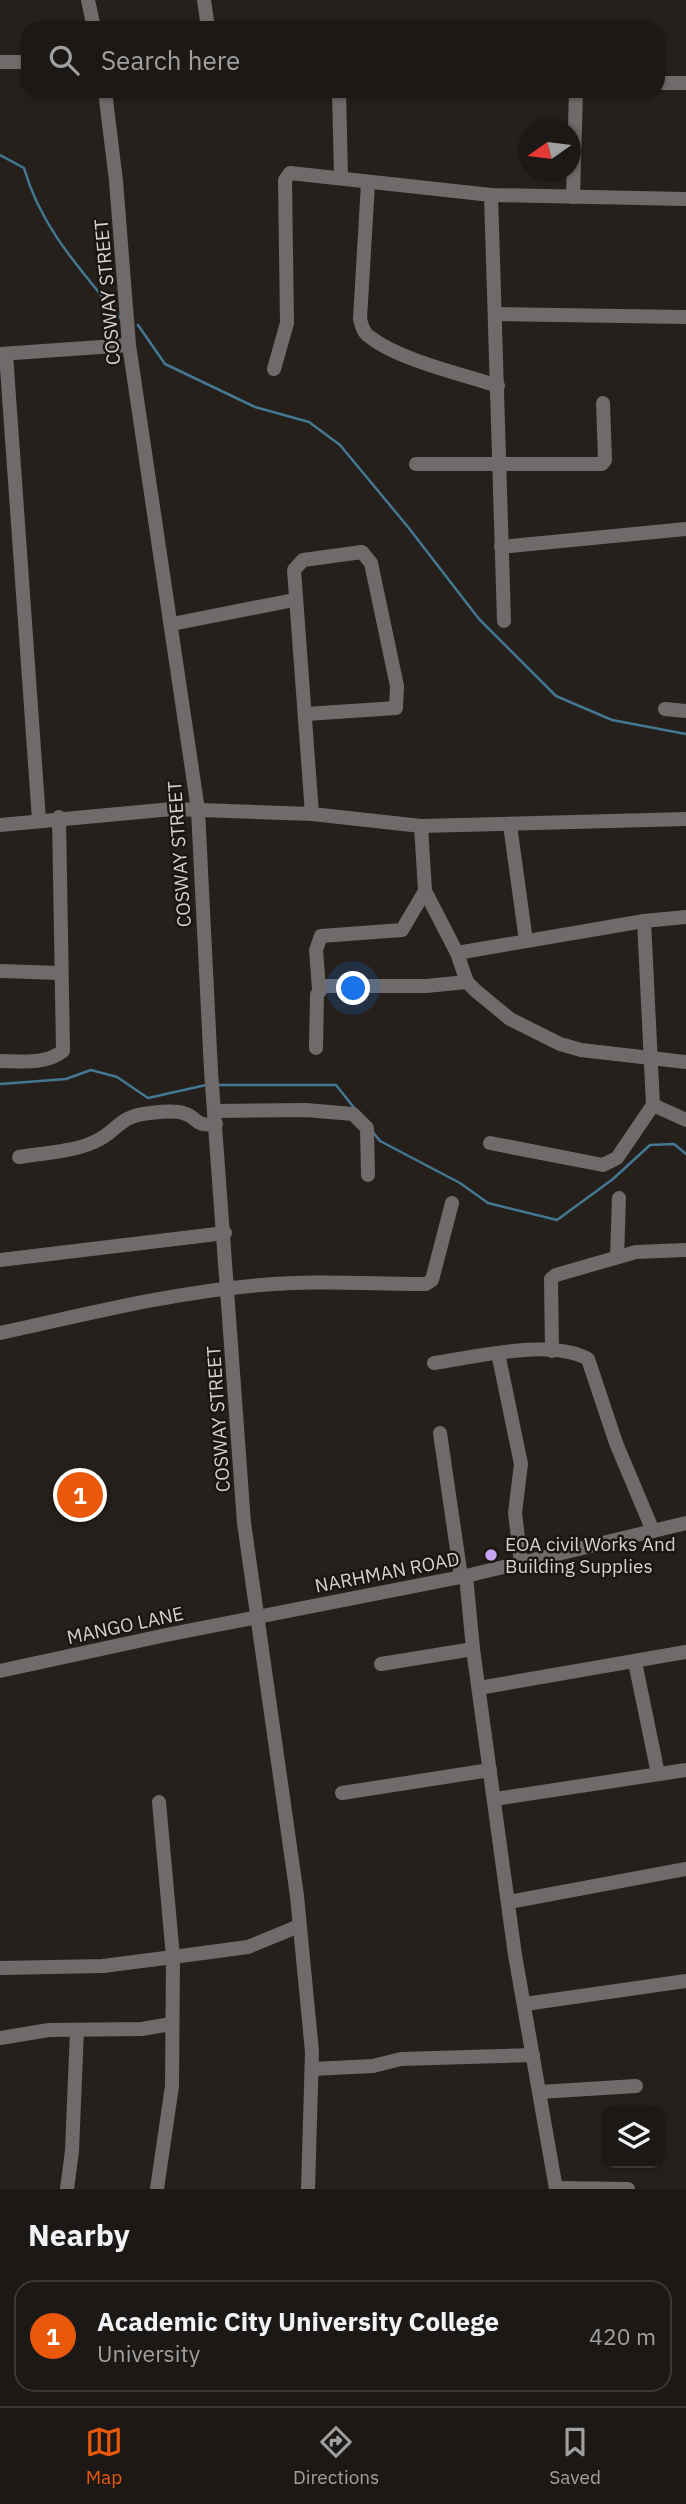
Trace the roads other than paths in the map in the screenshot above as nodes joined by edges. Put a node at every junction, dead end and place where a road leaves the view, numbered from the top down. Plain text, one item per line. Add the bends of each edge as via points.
1 (88, 0) edge
2 (204, 0) edge
3 (92, 21) edge
4 (207, 21) edge
5 (0, 62) edge
6 (21, 62) edge
7 (665, 83) edge
8 (686, 83) edge
9 (106, 98) edge
10 (339, 98) edge
11 (576, 98) edge
12 (341, 177) junction
13 (368, 183) junction
14 (491, 195) junction
15 (573, 197) junction
16 (686, 199) edge
17 (495, 314) junction
18 (686, 317) edge
19 (129, 345) junction
20 (3, 354) edge
21 (274, 369) dead end
22 (498, 386) junction
23 (604, 403) dead end
24 (6, 448) edge
25 (416, 464) dead end
26 (500, 466) junction
27 (686, 529) edge
28 (500, 547) junction
29 (294, 600) junction
30 (504, 621) dead end
31 (172, 624) junction
32 (665, 709) dead end
33 (686, 711) edge
34 (306, 714) junction
35 (198, 810) junction
36 (312, 814) junction
37 (59, 817) junction
38 (686, 819) edge
39 (39, 820) junction
40 (0, 825) edge
41 (510, 825) junction
42 (421, 826) junction
43 (425, 891) junction
44 (686, 918) edge
45 (643, 921) junction
46 (526, 941) junction
47 (457, 953) junction
48 (0, 971) edge
49 (60, 973) junction
50 (467, 982) junction
51 (319, 989) junction
52 (316, 1048) dead end
53 (651, 1059) junction
54 (0, 1061) edge
55 (686, 1062) edge
56 (653, 1105) junction
57 (215, 1114) junction
58 (686, 1120) edge
59 (490, 1143) dead end
60 (19, 1157) dead end
61 (368, 1175) dead end
62 (619, 1198) dead end
63 (452, 1203) dead end
64 (225, 1233) junction
65 (686, 1250) edge
66 (617, 1257) junction
67 (0, 1260) edge
68 (229, 1288) junction
69 (0, 1333) edge
70 (552, 1351) junction
71 (498, 1353) junction
72 (434, 1363) dead end
73 (440, 1433) dead end
74 (686, 1523) edge
75 (653, 1531) junction
76 (521, 1563) junction
77 (463, 1576) junction
78 (259, 1617) junction
79 (473, 1648) junction
80 (686, 1652) edge
81 (635, 1662) junction
82 (381, 1664) dead end
83 (0, 1671) edge
84 (479, 1688) junction
85 (490, 1770) junction
86 (686, 1770) edge
87 (658, 1774) junction
88 (342, 1793) dead end
89 (495, 1799) junction
90 (159, 1802) dead end
91 (686, 1870) edge
92 (509, 1902) junction
93 (299, 1926) junction
94 (173, 1957) junction
95 (0, 1968) edge
96 (686, 1981) edge
97 (525, 2004) junction
98 (171, 2024) junction
99 (77, 2030) junction
100 (0, 2038) edge
101 (533, 2055) junction
102 (312, 2069) junction
103 (636, 2086) dead end
104 (539, 2092) junction
105 (556, 2188) edge
106 (67, 2189) edge
107 (157, 2189) edge
108 (309, 2189) edge
109 (628, 2189) edge

1 - 3 street
2 - 4 street
5 - 6 street
7 - 8 street
9 - 19 street, COSWAY STREET
10 - 12 street
11 - 15 street
12 - 13 street
12 - 21 street via 287,176 287,323
13 - 14 street
13 - 22 street via 360,319 367,336
14 - 15 street
14 - 17 street
15 - 16 street
17 - 18 street
17 - 22 street
19 - 20 street
19 - 31 street, COSWAY STREET
20 - 24 street
22 - 26 street
23 - 26 street via 604,463
24 - 39 street
25 - 26 street
26 - 28 street
27 - 28 street
28 - 30 street
29 - 31 street
29 - 34 street
29 - 34 street via 297,564 356,551 368,555 399,697 390,711
31 - 35 street, COSWAY STREET
32 - 33 street
34 - 36 street
35 - 36 street
35 - 37 street
35 - 57 street, COSWAY STREET
36 - 42 street
37 - 39 street
37 - 49 street
38 - 41 street
39 - 40 street
41 - 42 street
41 - 46 street
42 - 43 street
43 - 47 street
43 - 51 street via 402,930 321,936 316,950
44 - 45 street
45 - 46 street
45 - 53 street
46 - 47 street
47 - 50 street
48 - 49 street
49 - 54 street via 63,1051 38,1061
50 - 51 street
50 - 53 street via 510,1019 560,1044
51 - 52 street
53 - 55 street
53 - 56 street
56 - 58 street
56 - 59 street via 617,1158 608,1164
57 - 60 street via 198,1125 181,1112 128,1117 92,1143
57 - 61 street via 306,1110 353,1114 367,1128
57 - 64 street, COSWAY STREET
62 - 66 street
63 - 68 street via 432,1280 426,1284
64 - 67 street
64 - 68 street, COSWAY STREET
65 - 66 street via 654,1249
66 - 70 street via 551,1279
68 - 69 street via 156,1298
68 - 78 street, COSWAY STREET via 244,1522
70 - 71 street
70 - 75 street via 578,1354 592,1363 616,1443
71 - 72 street
71 - 76 street via 521,1464 515,1513
73 - 77 street
74 - 75 street, NARHMAN ROAD
75 - 76 street, NARHMAN ROAD
76 - 77 street, NARHMAN ROAD
77 - 78 street, NARHMAN ROAD
77 - 79 street
78 - 83 street, MANGO LANE
78 - 93 street, COSWAY STREET
79 - 82 street
79 - 84 street
80 - 81 street
81 - 84 street
81 - 87 street
84 - 85 street
85 - 88 street
85 - 89 street
86 - 87 street
87 - 89 street
89 - 92 street
90 - 94 street
91 - 92 street
92 - 97 street
93 - 94 street via 247,1947
93 - 102 street, COSWAY STREET
94 - 95 street via 103,1966
94 - 98 street
96 - 97 street
97 - 101 street
98 - 99 street
98 - 107 street via 172,2086
99 - 100 street
99 - 106 street
101 - 102 street via 401,2059 373,2066
101 - 104 street
102 - 108 street, COSWAY STREET
103 - 104 street
104 - 105 street
105 - 109 street

